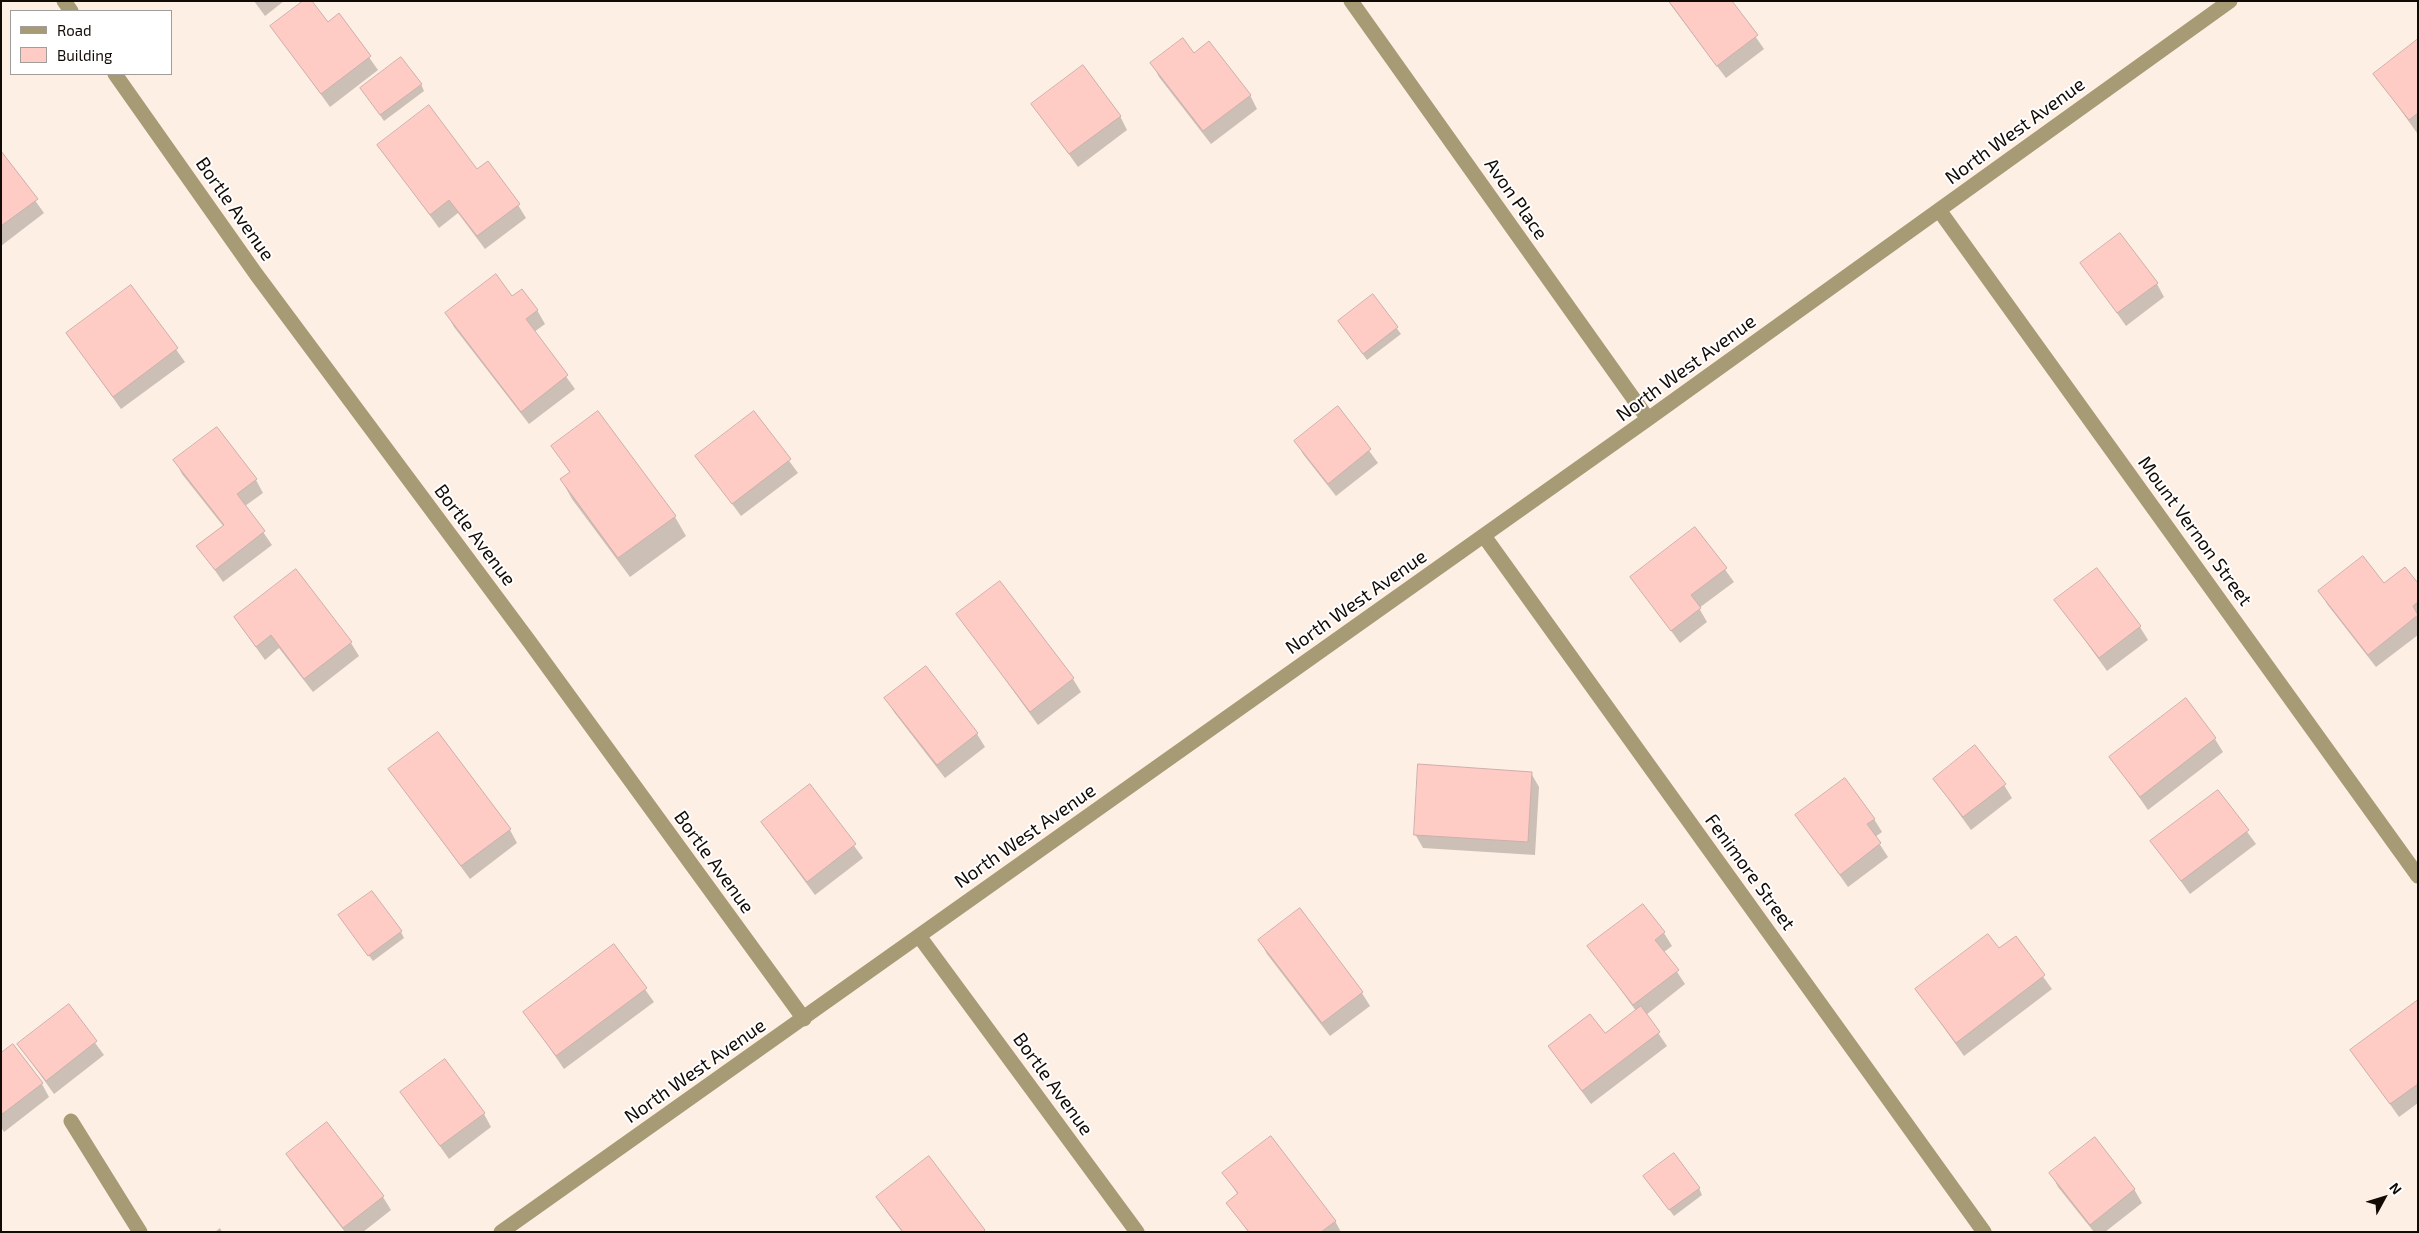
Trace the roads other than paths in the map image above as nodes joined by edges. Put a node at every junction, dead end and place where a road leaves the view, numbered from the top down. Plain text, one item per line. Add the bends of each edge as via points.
1 (1352, 1) edge
2 (2230, 1) edge
3 (116, 75) edge
4 (1939, 210) junction
5 (1648, 419) junction
6 (1484, 536) junction
7 (2418, 876) edge
8 (919, 936) junction
9 (804, 1019) junction
10 (71, 1121) dead end
11 (140, 1232) edge
12 (501, 1232) edge
13 (1138, 1232) edge
14 (1984, 1232) edge

1 - 5 street, Avon Place
2 - 4 street, North West Avenue
3 - 9 street, Bortle Avenue via 256,274
4 - 5 street, North West Avenue
4 - 7 street, Mount Vernon Street
5 - 6 street, North West Avenue
6 - 8 street, North West Avenue
6 - 14 street, Fenimore Street
8 - 9 street, North West Avenue
8 - 13 street, Bortle Avenue
9 - 12 street, North West Avenue
10 - 11 street

